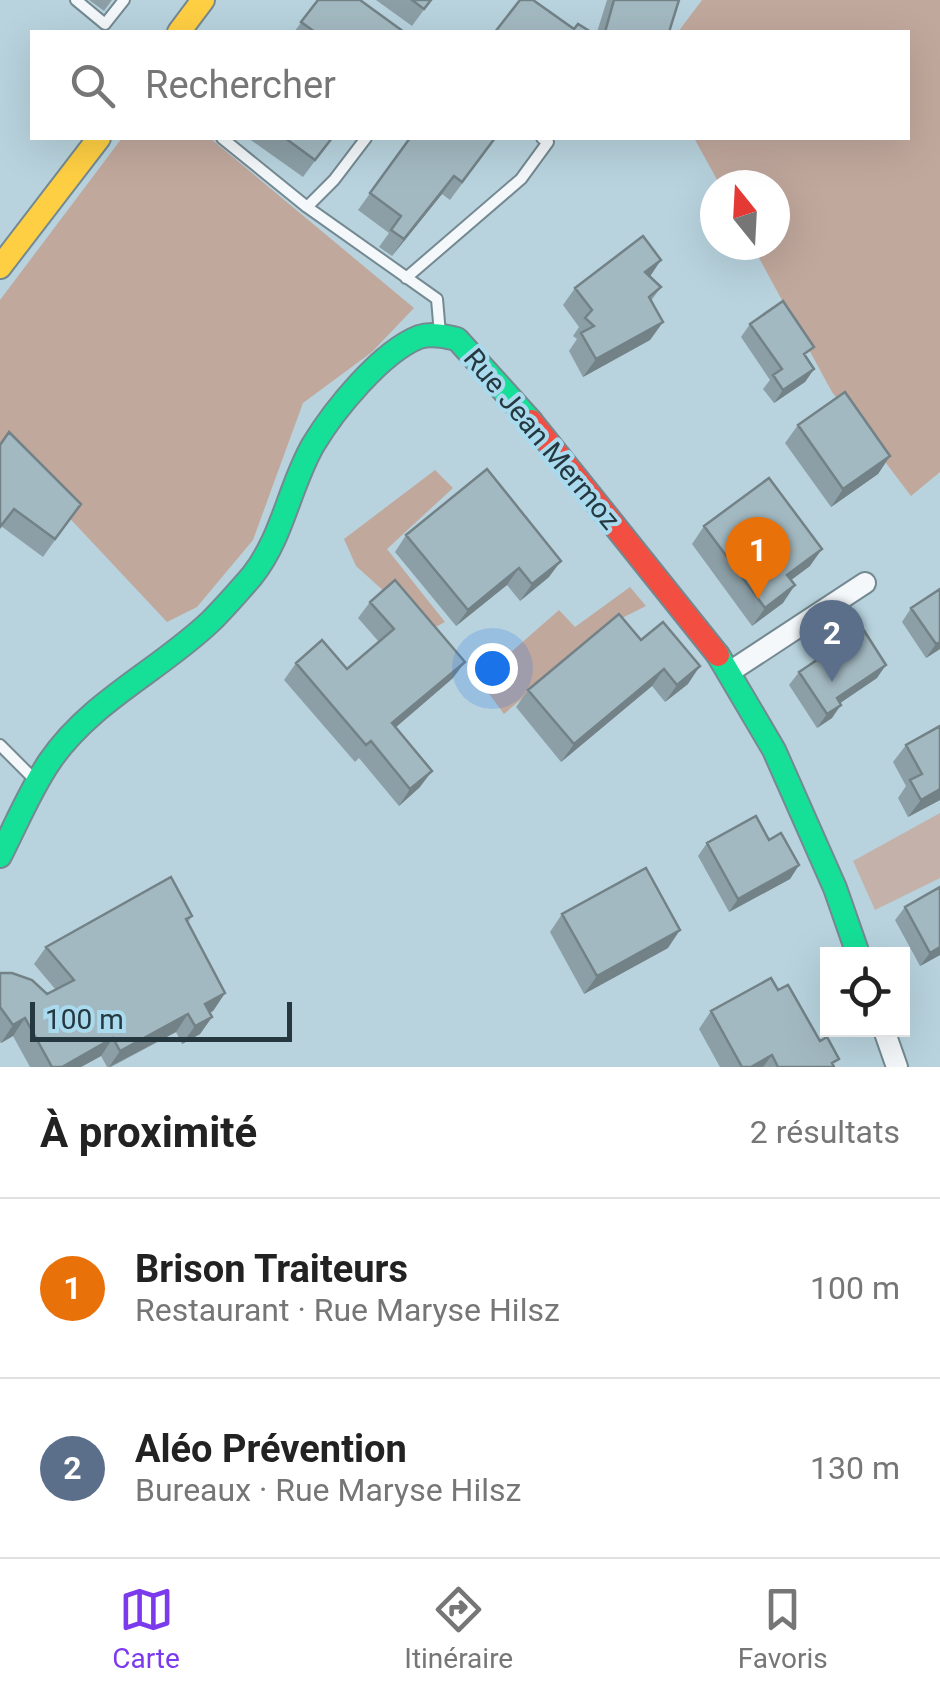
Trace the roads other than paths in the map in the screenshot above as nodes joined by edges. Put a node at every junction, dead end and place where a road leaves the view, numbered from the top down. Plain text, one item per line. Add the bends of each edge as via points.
1 (76, 0) edge
2 (124, 0) edge
3 (204, 0) edge
4 (181, 30) edge
5 (97, 140) edge
6 (224, 140) edge
7 (364, 140) edge
8 (545, 140) edge
9 (307, 207) junction
10 (0, 268) edge
11 (406, 278) junction
12 (440, 334) junction
13 (865, 583) dead end
14 (728, 673) junction
15 (0, 745) edge
16 (38, 784) junction
17 (0, 856) edge
18 (856, 947) edge
19 (886, 1037) edge
20 (897, 1067) edge

1 - 2 lane via 105,24
3 - 4 street
5 - 10 street
6 - 9 lane
7 - 9 lane
8 - 11 lane via 522,179
9 - 11 lane
11 - 12 lane via 437,300
12 - 14 street, Rue Jean Mermoz via 457,339 512,397
12 - 16 street, Rue Jean Mermoz via 420,338 375,367 312,447 254,573 209,622 82,724
13 - 14 street
14 - 18 street, Rue Jean Mermoz via 774,750
15 - 16 lane
16 - 17 street, Rue Jean Mermoz
19 - 20 street

